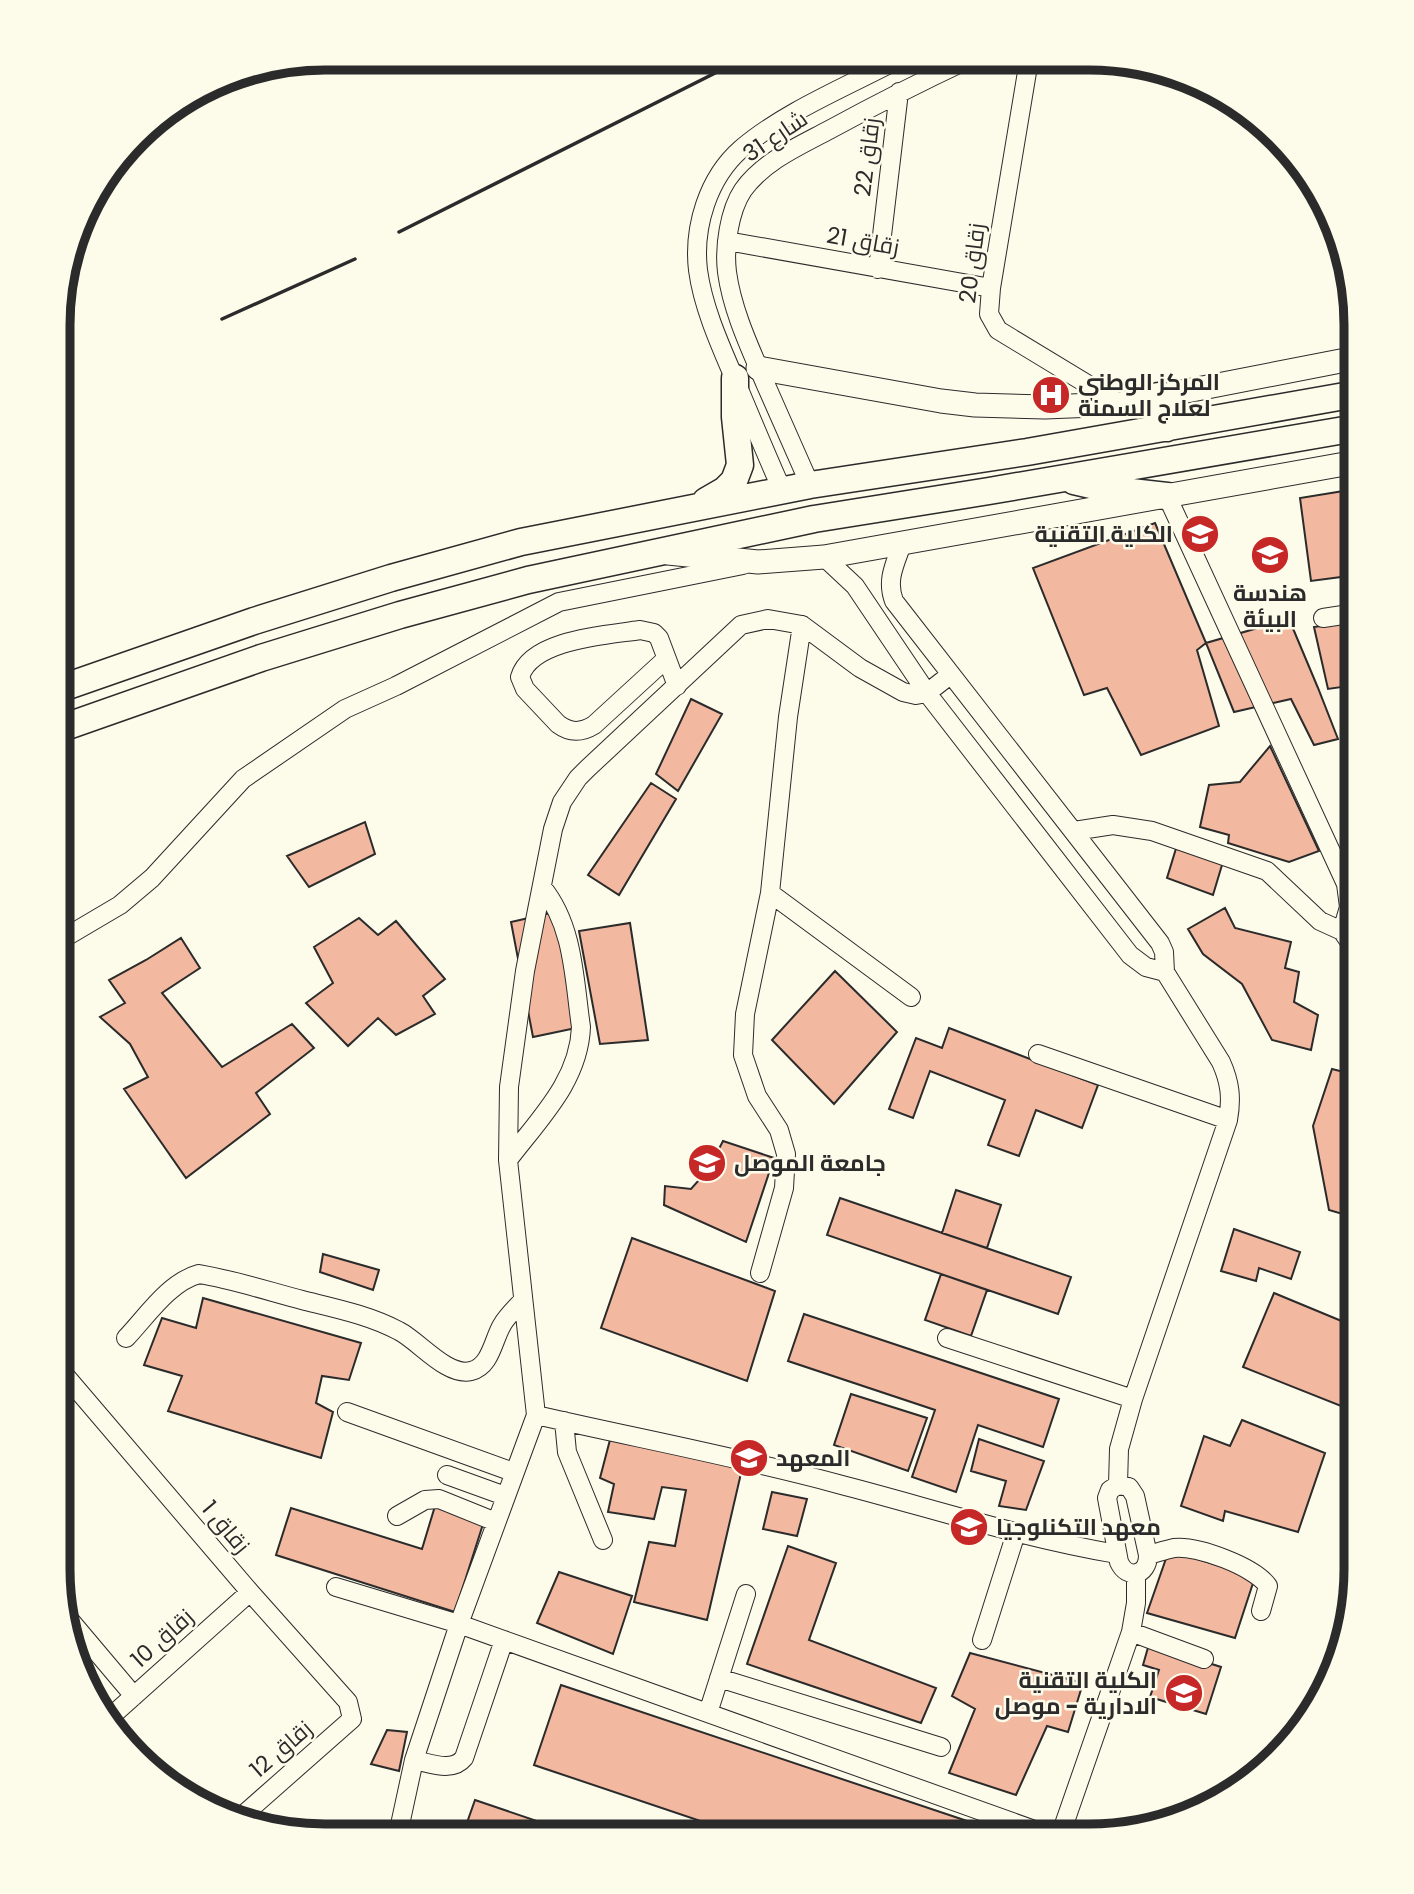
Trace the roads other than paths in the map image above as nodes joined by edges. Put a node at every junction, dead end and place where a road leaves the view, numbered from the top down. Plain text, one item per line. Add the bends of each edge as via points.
1 (879, 70) edge
2 (946, 70) edge
3 (1027, 70) edge
4 (844, 88) junction
5 (899, 92) junction
6 (859, 114) junction
7 (721, 171) junction
8 (742, 191) junction
9 (727, 241) junction
10 (878, 269) junction
11 (991, 288) junction
12 (746, 340) junction
13 (721, 348) junction
14 (1344, 360) edge
15 (747, 373) junction
16 (1344, 396) edge
17 (1158, 397) junction
18 (1120, 404) junction
19 (1167, 428) junction
20 (1344, 430) edge
21 (1344, 464) edge
22 (1062, 478) junction
23 (810, 485) junction
24 (782, 490) junction
25 (1167, 496) junction
26 (699, 505) junction
27 (902, 544) junction
28 (662, 552) junction
29 (824, 558) junction
30 (758, 562) junction
31 (890, 583) junction
32 (863, 598) junction
33 (1344, 615) edge
34 (1323, 618) dead end
35 (802, 625) junction
36 (666, 659) junction
37 (950, 675) junction
38 (70, 685) edge
39 (677, 686) junction
40 (927, 693) junction
41 (70, 725) edge
42 (1074, 831) junction
43 (1344, 880) edge
44 (542, 887) junction
45 (770, 894) junction
46 (1344, 924) edge
47 (1342, 931) junction
48 (1344, 934) edge
49 (70, 935) edge
50 (1165, 972) junction
51 (911, 997) dead end
52 (1038, 1054) dead end
53 (1228, 1120) junction
54 (508, 1160) junction
55 (760, 1273) dead end
56 (523, 1300) junction
57 (126, 1338) dead end
58 (947, 1338) dead end
59 (70, 1381) edge
60 (1133, 1399) junction
61 (347, 1412) dead end
62 (536, 1415) junction
63 (564, 1421) junction
64 (513, 1472) junction
65 (447, 1475) dead end
66 (1118, 1485) junction
67 (505, 1496) junction
68 (397, 1516) dead end
69 (496, 1522) junction
70 (1016, 1533) junction
71 (603, 1540) dead end
72 (1117, 1554) junction
73 (1147, 1555) junction
74 (1136, 1574) junction
75 (336, 1587) dead end
76 (250, 1592) junction
77 (746, 1594) dead end
78 (1261, 1611) dead end
79 (459, 1624) junction
80 (78, 1629) edge
81 (1131, 1632) junction
82 (504, 1640) junction
83 (982, 1640) dead end
84 (1204, 1659) dead end
85 (719, 1678) junction
86 (134, 1696) junction
87 (115, 1713) edge
88 (708, 1713) junction
89 (352, 1719) joint
90 (941, 1747) dead end
91 (414, 1760) junction
92 (247, 1811) edge
93 (400, 1824) edge
94 (1018, 1824) edge
95 (1064, 1824) edge

1 - 4 street, شارع 31
2 - 5 street, شارع 31
3 - 11 street, زقاق 20
4 - 6 street
4 - 7 street, شارع 31 via 771,126
5 - 6 street, شارع 31
5 - 10 street, زقاق 22
6 - 8 street, شارع 31 via 782,155
7 - 8 street
7 - 13 street, شارع 31 via 704,207 698,241 698,271
8 - 9 street, شارع 31
9 - 10 street, زقاق 21
9 - 12 street, شارع 31 via 727,272
10 - 11 street, زقاق 21
11 - 18 street, زقاق 20 via 989,314 998,330
12 - 13 street
12 - 15 street, شارع 31
13 - 15 street, شارع 31
14 - 17 main road
15 - 18 main road via 975,405
15 - 23 street, شارع 31
15 - 24 street, شارع 31
15 - 26 highway via 735,417 740,465 725,490
16 - 19 highway
17 - 18 main road
17 - 19 highway
19 - 23 highway
20 - 22 highway
21 - 25 main road
22 - 25 highway
22 - 28 highway via 814,519
23 - 24 highway
24 - 26 highway
25 - 27 main road
25 - 43 street
26 - 38 highway via 521,542 391,578
27 - 29 main road
27 - 31 street
28 - 30 main road
28 - 41 highway via 528,580 400,615
29 - 30 main road
29 - 32 street
30 - 49 street via 559,602 345,709 243,779 152,877 120,905
31 - 32 street
31 - 37 street via 894,601
32 - 40 street
33 - 34 street
35 - 39 street via 768,619 741,625
35 - 40 street via 886,684 916,695
35 - 45 street
36 - 36 street via 659,638 640,629 557,645 526,666 520,677 524,689 558,724 580,732 594,725
36 - 39 street
37 - 40 street
37 - 42 street
39 - 44 street via 569,790 557,815
40 - 50 street via 1130,955 1146,967
42 - 47 street via 1113,825 1152,831 1267,872 1320,921
42 - 50 street via 1160,943
44 - 54 street via 516,1025
44 - 54 street via 568,935 580,1042 566,1083
45 - 51 street
45 - 55 street via 745,1014 743,1055 786,1154 784,1188
46 - 47 street
47 - 48 street
50 - 53 street via 1227,1076
52 - 53 street
53 - 60 street
54 - 56 street
56 - 57 street via 503,1323 480,1368 468,1372 457,1371 413,1339 365,1318 199,1274 185,1278
56 - 62 street
58 - 60 street
59 - 76 street, زقاق 1
60 - 66 street via 1119,1449
61 - 64 street
62 - 63 street
62 - 64 street
63 - 70 street via 836,1483
63 - 71 street via 567,1452
64 - 67 street
65 - 67 street
66 - 72 street via 1107,1498
66 - 73 street via 1129,1487 1135,1496
67 - 69 street
68 - 69 street via 425,1500 439,1499
69 - 79 street
70 - 72 street
70 - 83 street
72 - 74 street via 1122,1569
73 - 74 street via 1144,1571
73 - 78 street via 1176,1548 1206,1552 1235,1564 1268,1587
74 - 81 street
75 - 79 street
76 - 86 street, زقاق 10
76 - 89 street, زقاق 1 via 348,1702
77 - 85 street
79 - 82 street
79 - 91 street
80 - 86 street
81 - 84 street
81 - 95 street
82 - 88 street
82 - 91 street via 464,1758 452,1766
85 - 88 street
85 - 90 street
86 - 87 street, زقاق 10
88 - 94 street
89 - 92 street, زقاق 12
91 - 93 street

